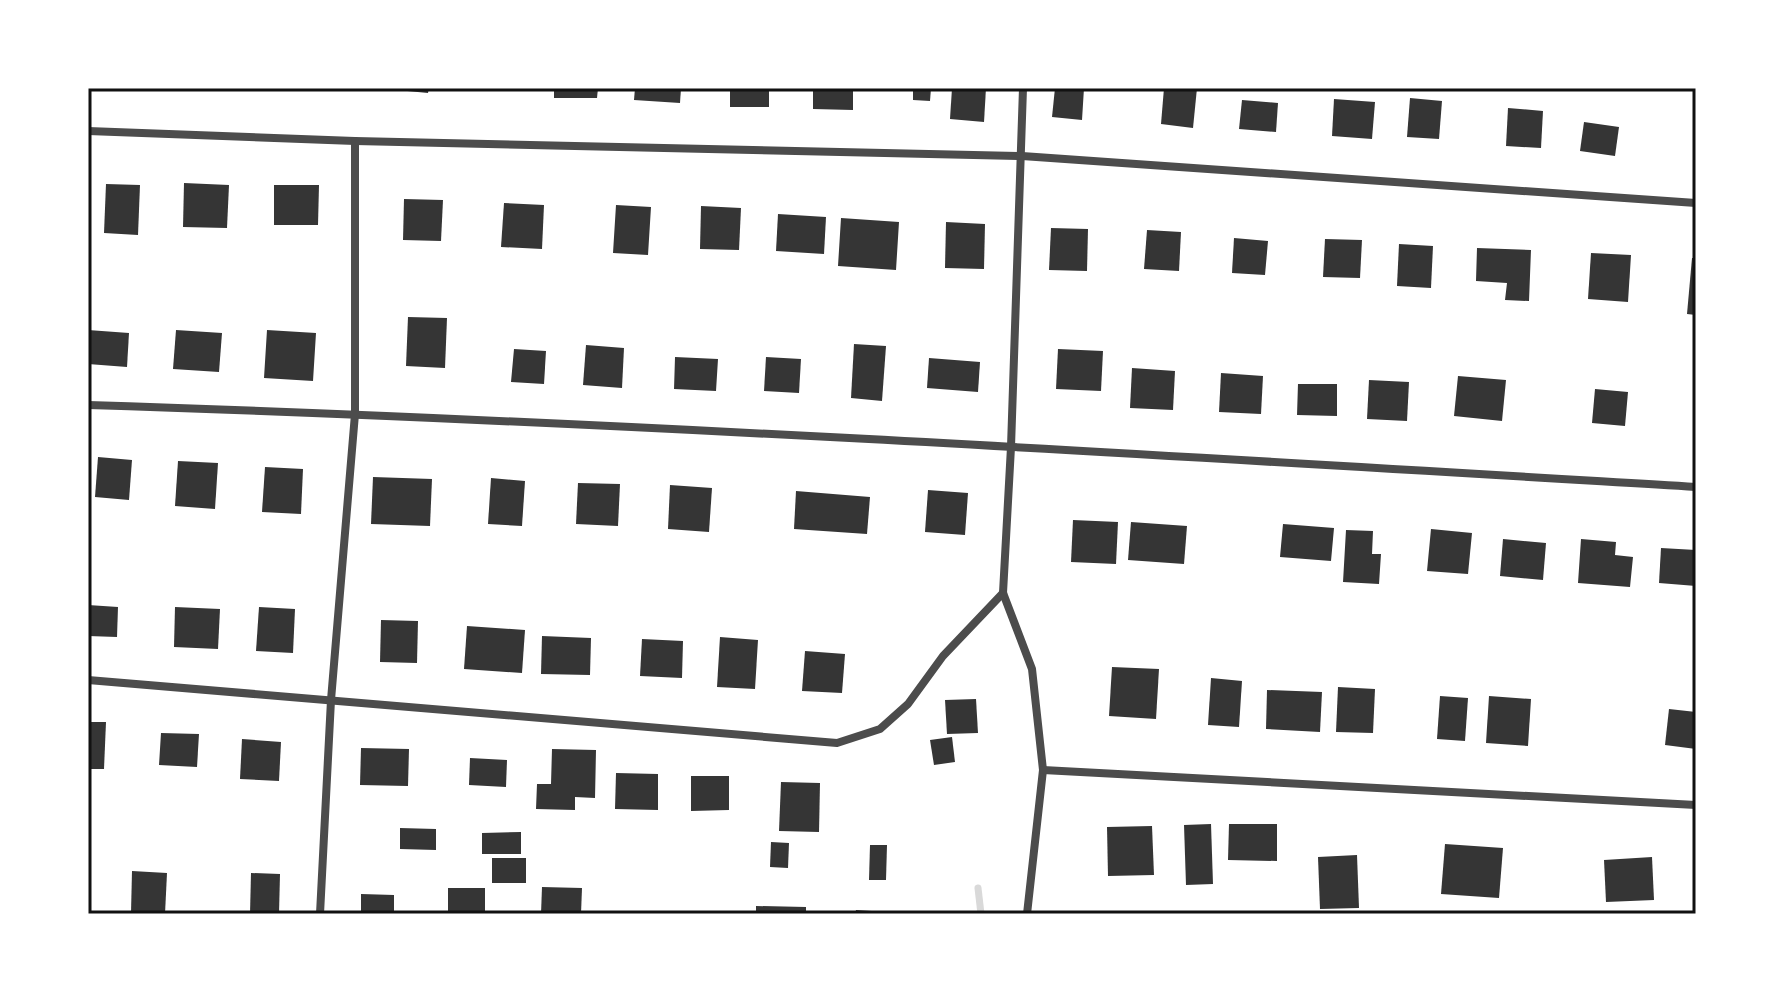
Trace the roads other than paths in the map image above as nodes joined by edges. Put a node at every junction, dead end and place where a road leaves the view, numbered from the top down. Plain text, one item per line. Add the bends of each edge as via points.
1 (1023, 88) edge
2 (88, 131) edge
3 (355, 141) junction
4 (1022, 156) junction
5 (1696, 203) edge
6 (88, 405) edge
7 (355, 414) junction
8 (1011, 447) junction
9 (1696, 487) edge
10 (1003, 593) junction
11 (88, 680) edge
12 (331, 700) junction
13 (1043, 770) junction
14 (1696, 805) edge
15 (320, 914) edge
16 (1027, 914) edge

1 - 4 street
2 - 3 street
3 - 4 street
3 - 7 street
4 - 5 street
4 - 8 street
6 - 7 street
7 - 8 street
7 - 12 street
8 - 9 street
8 - 10 street
10 - 12 street via 943,656 908,704 880,729 837,743
10 - 13 street via 1032,669
11 - 12 street
12 - 15 street
13 - 14 street
13 - 16 street

